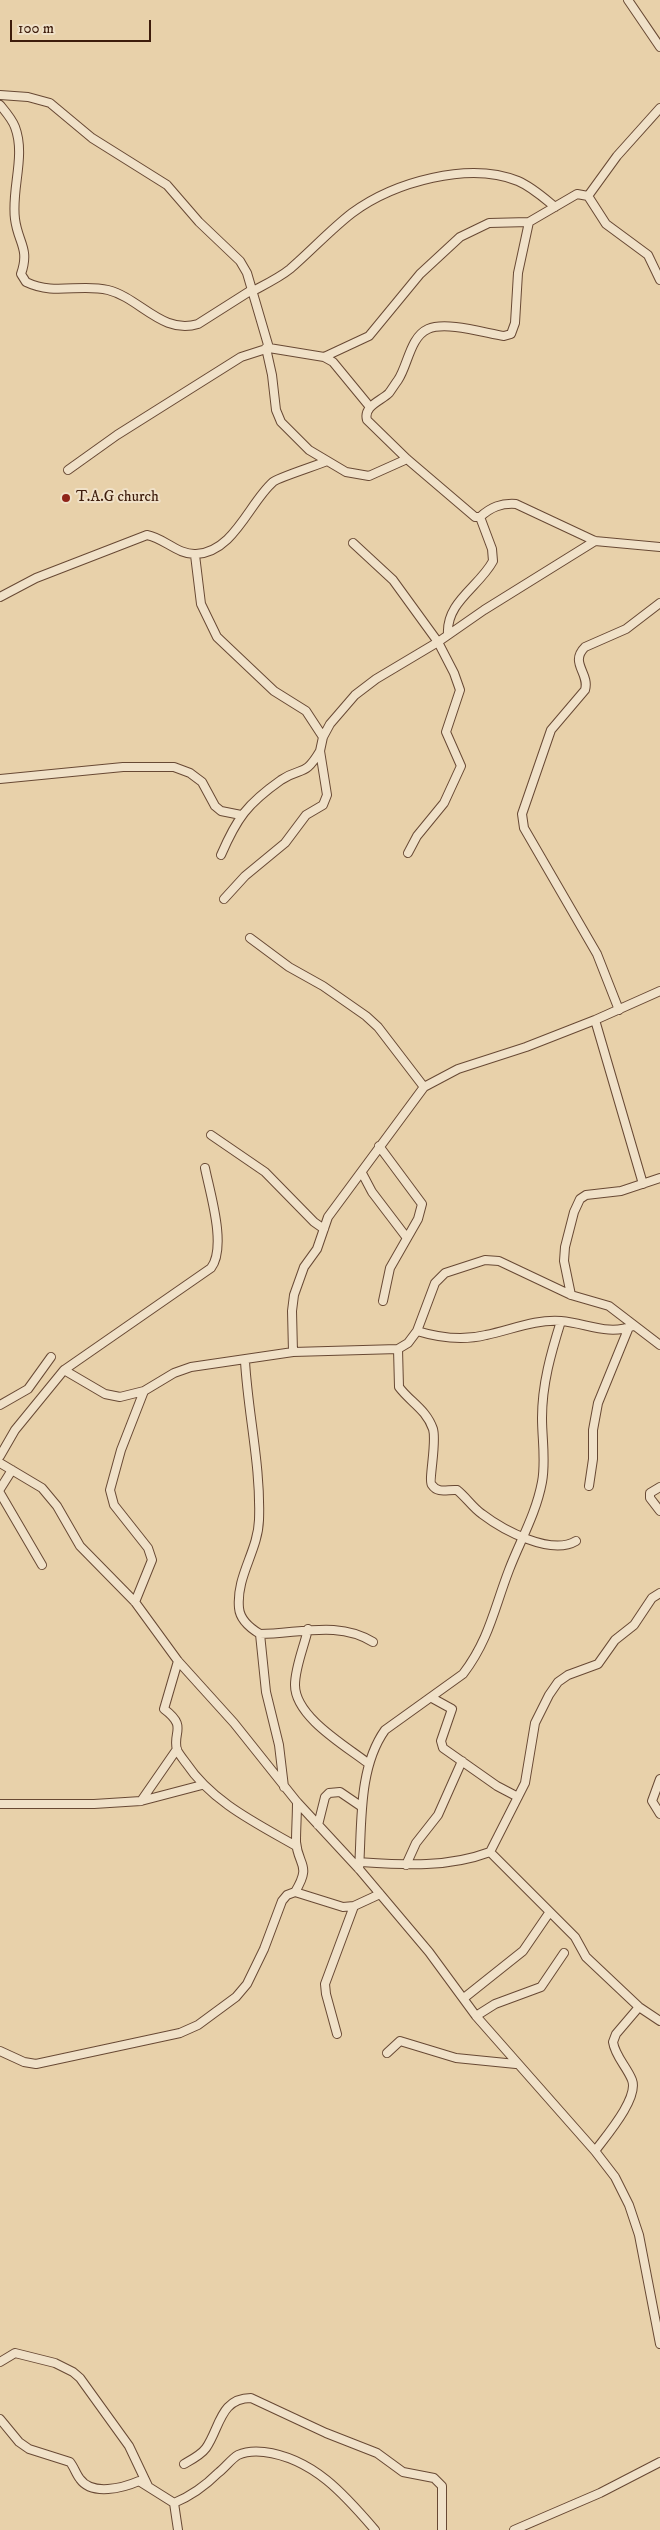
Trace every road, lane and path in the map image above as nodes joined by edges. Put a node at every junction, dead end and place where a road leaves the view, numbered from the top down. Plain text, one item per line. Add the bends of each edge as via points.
1 (630, 0) edge
2 (660, 47) edge
3 (0, 95) edge
4 (0, 105) edge
5 (660, 108) edge
6 (588, 196) junction
7 (555, 207) junction
8 (529, 222) junction
9 (656, 263) edge
10 (660, 280) edge
11 (251, 292) junction
12 (268, 348) junction
13 (324, 357) junction
14 (370, 407) junction
15 (408, 459) junction
16 (327, 461) junction
17 (68, 470) dead end
18 (480, 517) junction
19 (595, 541) junction
20 (353, 543) dead end
21 (660, 547) edge
22 (194, 554) junction
23 (0, 597) edge
24 (660, 603) edge
25 (448, 634) junction
26 (438, 642) junction
27 (323, 737) junction
28 (320, 751) junction
29 (0, 779) edge
30 (241, 815) junction
31 (408, 853) dead end
32 (221, 855) dead end
33 (224, 899) dead end
34 (250, 938) dead end
35 (660, 991) edge
36 (619, 1010) junction
37 (595, 1020) junction
38 (424, 1087) junction
39 (211, 1135) dead end
40 (379, 1146) junction
41 (205, 1168) dead end
42 (362, 1173) junction
43 (660, 1178) edge
44 (643, 1184) junction
45 (324, 1229) junction
46 (407, 1238) junction
47 (571, 1295) junction
48 (383, 1301) dead end
49 (561, 1321) junction
50 (631, 1327) junction
51 (417, 1331) junction
52 (660, 1345) edge
53 (398, 1348) junction
54 (293, 1352) junction
55 (51, 1357) dead end
56 (245, 1361) junction
57 (64, 1370) junction
58 (144, 1391) junction
59 (0, 1406) edge
60 (0, 1456) edge
61 (0, 1463) edge
62 (12, 1470) junction
63 (589, 1486) dead end
64 (660, 1487) edge
65 (0, 1489) edge
66 (0, 1493) edge
67 (660, 1511) edge
68 (524, 1538) junction
69 (576, 1541) dead end
70 (42, 1565) dead end
71 (660, 1593) edge
72 (135, 1602) junction
73 (308, 1629) junction
74 (260, 1634) junction
75 (373, 1642) dead end
76 (178, 1661) junction
77 (432, 1698) junction
78 (177, 1749) junction
79 (462, 1760) junction
80 (369, 1764) junction
81 (660, 1779) edge
82 (202, 1785) junction
83 (284, 1788) junction
84 (518, 1797) junction
85 (142, 1801) junction
86 (297, 1802) junction
87 (0, 1804) edge
88 (362, 1807) junction
89 (660, 1814) edge
90 (318, 1825) junction
91 (296, 1846) junction
92 (490, 1852) junction
93 (359, 1865) junction
94 (406, 1865) junction
95 (295, 1892) junction
96 (380, 1894) junction
97 (354, 1906) junction
98 (549, 1913) junction
99 (564, 1953) dead end
100 (464, 1998) junction
101 (638, 2007) junction
102 (476, 2016) junction
103 (660, 2021) edge
104 (337, 2034) dead end
105 (0, 2051) edge
106 (387, 2053) dead end
107 (516, 2064) junction
108 (595, 2151) junction
109 (660, 2344) edge
110 (0, 2362) edge
111 (0, 2418) edge
112 (660, 2462) edge
113 (184, 2464) dead end
114 (148, 2486) junction
115 (174, 2503) junction
116 (178, 2530) edge
117 (375, 2530) edge
118 (442, 2530) edge
119 (514, 2530) edge

1 - 2 street
3 - 11 street via 50,103 92,138 168,185 199,222 240,261
4 - 11 street via 15,127 18,144 14,216 17,234 24,246 26,258 21,274 26,282 50,290 108,290 127,297 166,323 188,327
5 - 6 street via 617,156
6 - 7 street via 577,194
6 - 9 street via 606,224
7 - 8 street
7 - 11 street via 518,181 482,172 454,174 416,183 380,197 354,212 288,270
8 - 13 street via 489,223 460,237 420,274 369,336
8 - 14 street via 518,273 516,323 511,334 504,336 441,326 428,329 413,345 390,392
9 - 10 street
11 - 12 street
12 - 13 street
12 - 16 street via 276,410 281,422 310,450
12 - 17 street via 241,357 117,435
13 - 14 street via 343,372
14 - 15 street via 367,420
15 - 16 street via 369,476 346,472
15 - 18 street via 471,514
16 - 22 street via 273,481 245,521 225,541 208,552
18 - 19 street via 495,507 516,504
18 - 25 street via 493,561 456,605 450,615
19 - 21 street
19 - 25 street
20 - 26 street via 394,580
22 - 23 street via 147,535 36,578
22 - 27 street via 201,604 217,637 274,691 306,711
24 - 36 street via 626,629 585,647 581,652 578,662 586,681 585,690 551,730 522,814 524,828 598,954
25 - 26 street
26 - 27 street via 355,695
26 - 31 street via 460,690 446,732 461,766 444,803 417,836
27 - 28 street
28 - 30 street via 311,767 282,780
28 - 33 street via 327,795 323,805 306,815 285,843 245,876
29 - 30 street via 123,768 174,767 202,782 221,811
30 - 32 street
34 - 38 street via 366,1016
35 - 36 street
36 - 37 street
37 - 38 street via 458,1069
37 - 44 street
38 - 40 street
39 - 45 street via 265,1172
40 - 42 street
40 - 46 street via 422,1204
41 - 57 street via 218,1247 216,1262
42 - 45 street via 328,1217
42 - 46 street via 372,1192
43 - 44 street
44 - 47 street via 580,1199 565,1247 564,1261
45 - 54 street via 317,1248 304,1266 294,1295
46 - 48 street via 390,1268
47 - 50 street via 608,1306
47 - 51 street via 499,1261 472,1262 445,1273 435,1283
49 - 50 street via 597,1329
49 - 51 street via 457,1338
49 - 68 street via 543,1395 542,1481
50 - 52 street
50 - 63 street via 598,1403
51 - 53 street via 408,1343
53 - 54 street
53 - 68 street via 399,1387 419,1406 432,1428 435,1449 429,1479 432,1486 438,1490 457,1490 481,1514
54 - 56 street
55 - 59 street via 28,1389
56 - 58 street via 191,1367
56 - 74 street via 260,1518 259,1530 239,1586 239,1610 245,1622
57 - 58 street via 104,1394 120,1397
57 - 60 street via 15,1430
58 - 72 street via 121,1450 110,1490 114,1504 148,1548 152,1560
61 - 62 street
62 - 65 street
62 - 72 street via 42,1488 57,1506 80,1546
64 - 67 street via 650,1494
66 - 70 street
68 - 69 street via 561,1546
68 - 77 street via 508,1572 492,1624 472,1662 463,1674
71 - 84 street via 652,1598 634,1625 615,1640 598,1664 568,1675 548,1695 535,1724 529,1767
72 - 76 street
73 - 74 street
73 - 75 street via 349,1632
73 - 80 street via 296,1677 298,1700 306,1714
74 - 83 street via 266,1692 279,1745
76 - 78 street via 164,1709 173,1715 179,1727
76 - 83 street via 234,1723
77 - 79 street via 452,1709 441,1744
77 - 80 street via 385,1730
78 - 82 street
78 - 85 street
79 - 84 street
79 - 94 street via 438,1815 416,1843
80 - 88 street
81 - 89 street via 652,1800
82 - 85 street
82 - 91 street via 227,1805
83 - 86 street
84 - 92 street
85 - 87 street
86 - 90 street
86 - 91 street
88 - 90 street via 340,1792 329,1793
88 - 93 street
90 - 93 street
91 - 95 street via 304,1872
92 - 94 street via 459,1862
92 - 98 street
93 - 94 street
93 - 96 street
95 - 97 street via 343,1908
95 - 105 street via 282,1901 247,1984 198,2025 180,2033 36,2064
96 - 97 street
96 - 100 street
97 - 104 street via 325,1984
98 - 100 street via 522,1951
98 - 101 street via 575,1937 586,1957
99 - 102 street via 541,1987 495,2004
100 - 102 street
101 - 103 street
101 - 108 street via 613,2042 634,2089
102 - 107 street
106 - 107 street via 400,2041 456,2058
107 - 108 street
108 - 109 street via 615,2177 629,2205 645,2259
110 - 114 street via 16,2353 42,2358 73,2372 86,2385 129,2446
111 - 114 street via 19,2442 29,2449 70,2462 81,2480 90,2487 125,2488 139,2481
112 - 119 street
113 - 118 street via 204,2450 226,2408 242,2398 250,2398 377,2453 403,2472 434,2478 442,2486
114 - 115 street
115 - 116 street
115 - 117 street via 190,2496 237,2456 249,2451 272,2453 290,2458 323,2477

